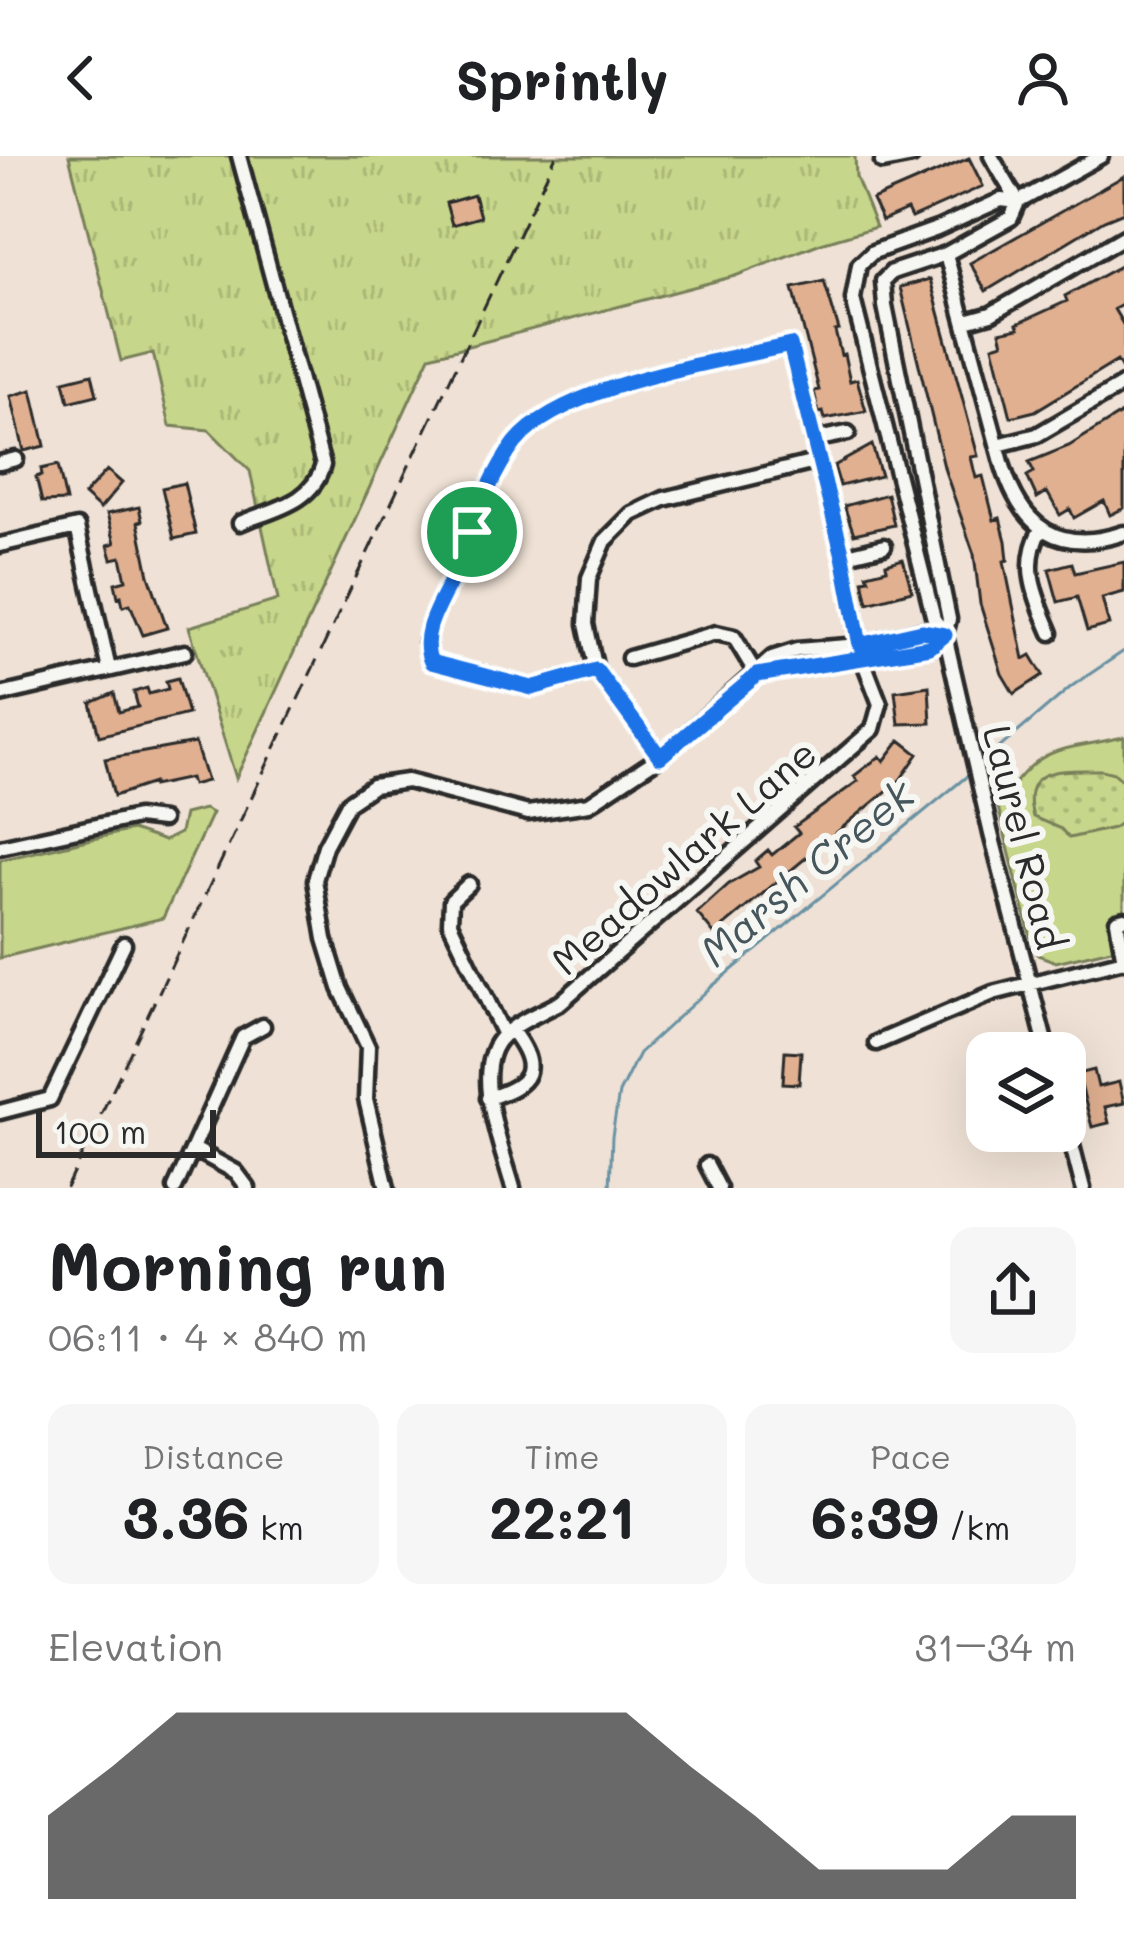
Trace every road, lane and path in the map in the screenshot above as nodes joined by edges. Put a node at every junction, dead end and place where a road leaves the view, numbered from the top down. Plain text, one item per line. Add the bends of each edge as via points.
1 (239, 156) edge
2 (912, 156) edge
3 (991, 156) edge
4 (1101, 156) edge
5 (882, 162) dead end
6 (1018, 202) junction
7 (1124, 238) edge
8 (946, 254) junction
9 (966, 321) junction
10 (1124, 384) edge
11 (848, 434) dead end
12 (813, 440) junction
13 (998, 445) junction
14 (16, 459) dead end
15 (819, 460) junction
16 (0, 463) edge
17 (240, 523) dead end
18 (1042, 529) junction
19 (1124, 533) edge
20 (0, 545) edge
21 (884, 546) dead end
22 (843, 556) junction
23 (1051, 634) dead end
24 (945, 635) junction
25 (184, 652) dead end
26 (862, 652) junction
27 (629, 658) dead end
28 (109, 669) junction
29 (596, 670) junction
30 (757, 675) junction
31 (0, 695) edge
32 (660, 757) junction
33 (162, 820) dead end
34 (0, 848) edge
35 (469, 884) dead end
36 (1124, 919) edge
37 (124, 944) dead end
38 (1124, 960) edge
39 (1030, 982) junction
40 (263, 1026) dead end
41 (1043, 1032) edge
42 (508, 1033) junction
43 (876, 1043) dead end
44 (488, 1098) junction
45 (0, 1112) edge
46 (194, 1149) junction
47 (1074, 1152) edge
48 (707, 1166) dead end
49 (175, 1188) edge
50 (248, 1188) edge
51 (387, 1188) edge
52 (513, 1188) edge
53 (719, 1188) edge
54 (1083, 1188) edge

1 - 17 street via 323,464 318,484 301,499
2 - 5 street
3 - 6 street
4 - 6 street
6 - 8 street via 1012,218
6 - 24 street, Laurel Road via 1001,200 865,256 853,299 934,619
7 - 9 street
8 - 9 street
8 - 24 street, Laurel Road via 892,272 883,293 949,619
9 - 13 street
10 - 13 street via 1037,435
11 - 12 street
12 - 15 street
12 - 29 street via 790,345 562,406 518,440 490,483 425,649 431,662 532,688
13 - 18 street via 1011,491
14 - 16 street
15 - 22 street
15 - 29 street via 632,514 604,541 589,578 586,624
18 - 19 street via 1071,541
18 - 23 street via 1029,560
20 - 28 street via 77,527
21 - 22 street
22 - 26 street
24 - 26 street via 930,647
24 - 39 street, Laurel Road
25 - 28 street
26 - 30 street
26 - 42 street, Meadowlark Lane via 880,704 873,729 561,1002
27 - 30 street via 716,633 734,638
28 - 31 street
29 - 32 street
30 - 32 street
32 - 51 street via 589,804 528,813 407,781 373,786 348,803 315,880 340,988 368,1047 366,1099
33 - 34 street via 137,817
35 - 42 street via 451,902 450,923
36 - 38 street via 1117,921
37 - 45 street via 50,1099
38 - 39 street
39 - 41 street, Laurel Road
39 - 43 street
40 - 46 street via 243,1037
42 - 44 street via 495,1047
42 - 44 street via 526,1049 530,1066 509,1092
44 - 52 street
46 - 49 street
46 - 50 street
47 - 54 street
48 - 53 street

